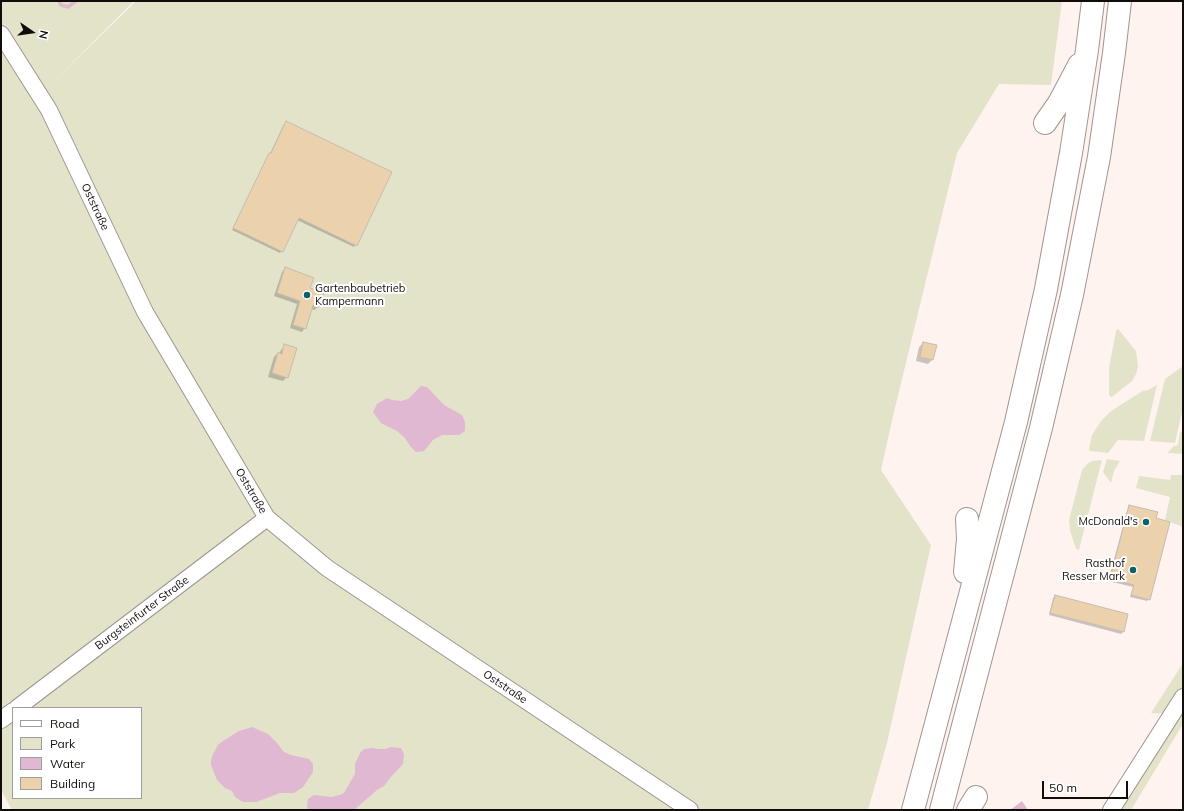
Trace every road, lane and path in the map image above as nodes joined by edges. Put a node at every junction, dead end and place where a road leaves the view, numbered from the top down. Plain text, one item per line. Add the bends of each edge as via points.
1 (1093, 1) edge
2 (1120, 1) edge
3 (1, 34) edge
4 (1087, 50) junction
5 (1045, 123) dead end
6 (267, 518) junction
7 (966, 519) dead end
8 (960, 630) junction
9 (1183, 696) edge
10 (18, 707) edge
11 (12, 712) edge
12 (1, 720) edge
13 (690, 810) edge
14 (913, 810) edge
15 (941, 810) edge
16 (1111, 810) edge

1 - 4 highway
2 - 15 highway via 1099,157 1072,295 1041,428
3 - 6 street, Oststraße via 49,110 145,312
4 - 5 highway via 1059,104
4 - 8 highway via 1046,289 1016,422
6 - 10 street, Burgsteinfurter Straße
6 - 13 street, Oststraße via 327,568
7 - 8 highway via 968,539
8 - 14 highway
9 - 16 street
11 - 12 street

